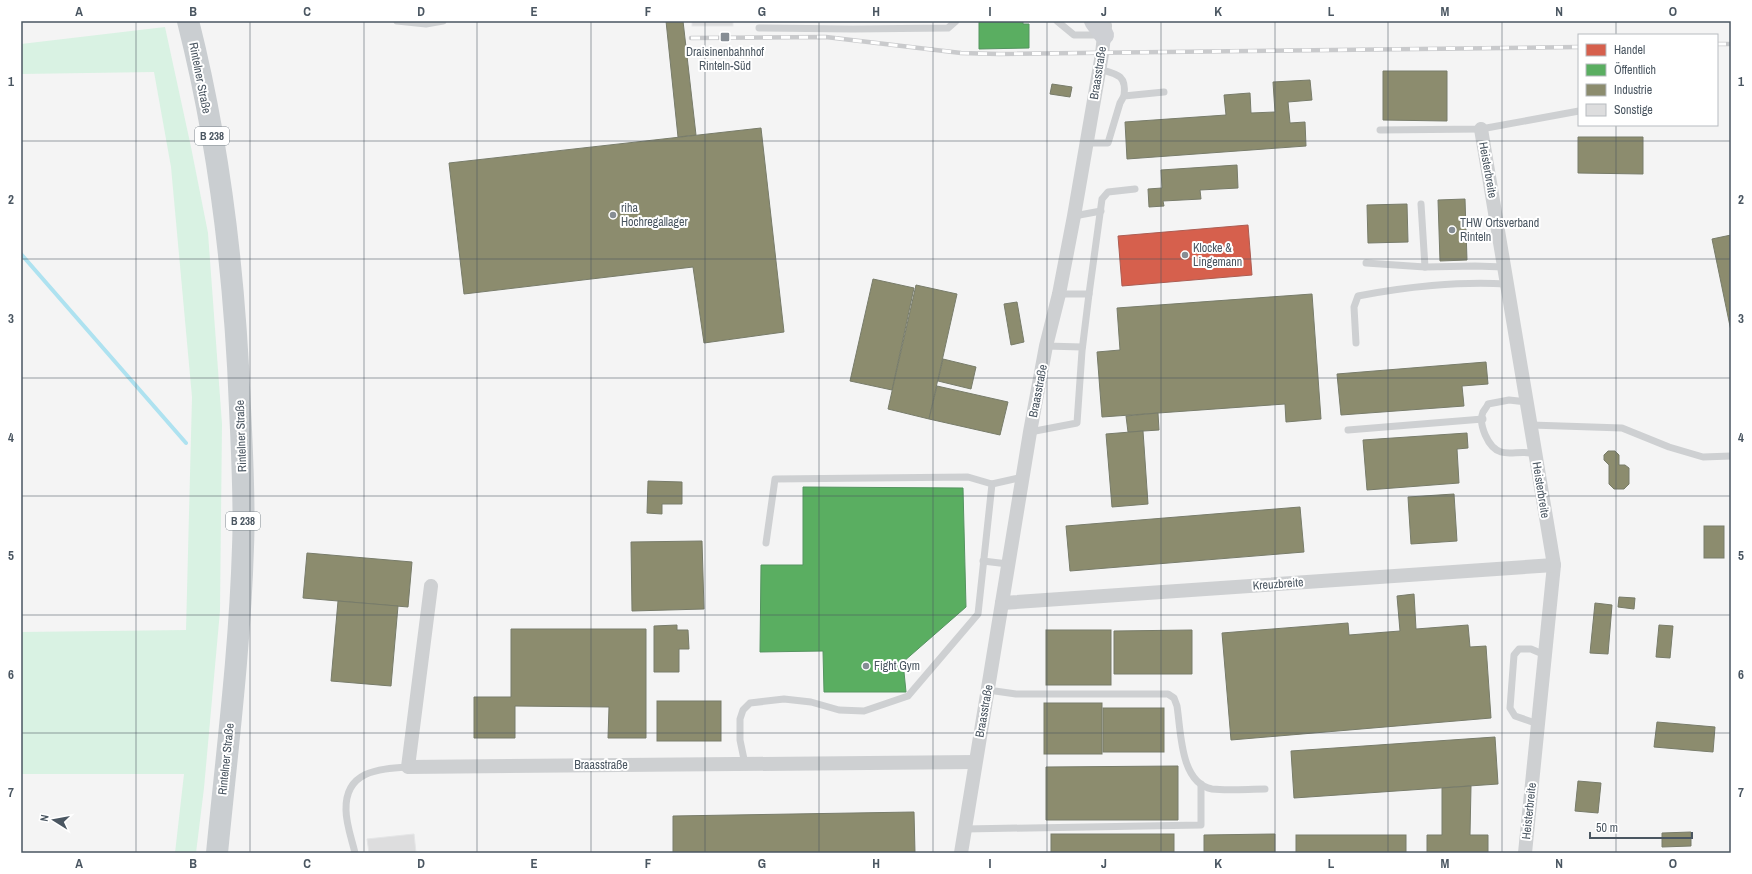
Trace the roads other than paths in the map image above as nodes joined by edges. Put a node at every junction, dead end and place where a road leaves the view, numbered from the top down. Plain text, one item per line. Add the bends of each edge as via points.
1 (188, 21) edge
2 (397, 21) edge
3 (443, 21) edge
4 (823, 21) edge
5 (956, 21) edge
6 (1057, 21) edge
7 (1101, 26) edge
8 (759, 28) dead end
9 (823, 29) junction
10 (1099, 69) junction
11 (1164, 92) dead end
12 (1124, 96) junction
13 (1578, 111) edge
14 (1481, 129) junction
15 (1380, 130) dead end
16 (1087, 143) junction
17 (1135, 189) dead end
18 (1421, 204) dead end
19 (1101, 211) junction
20 (1074, 216) junction
21 (1366, 263) dead end
22 (1425, 267) junction
23 (1504, 267) junction
24 (1506, 284) junction
25 (1059, 294) junction
26 (1089, 294) junction
27 (1356, 343) dead end
28 (1046, 346) junction
29 (1082, 347) junction
30 (1527, 402) junction
31 (1482, 419) junction
32 (1531, 425) junction
33 (1348, 430) dead end
34 (1030, 432) junction
35 (1536, 454) junction
36 (1731, 456) edge
37 (1023, 476) junction
38 (992, 484) junction
39 (766, 543) dead end
40 (984, 561) junction
41 (1008, 564) junction
42 (1554, 565) junction
43 (431, 586) dead end
44 (1002, 603) junction
45 (1544, 655) junction
46 (988, 690) junction
47 (1538, 724) junction
48 (975, 762) junction
49 (745, 764) junction
50 (408, 767) junction
51 (1201, 784) junction
52 (1265, 789) dead end
53 (965, 829) junction
54 (217, 853) edge
55 (355, 853) edge
56 (961, 853) edge
57 (1525, 853) edge

1 - 54 main road, Rintelner Straße / B 238 via 211,134 231,260 242,442 243,546 235,667
2 - 3 lane via 426,24
4 - 9 lane
5 - 9 lane via 948,28
6 - 7 lane via 1074,35
7 - 10 street, Braasstraße
8 - 9 lane
10 - 12 lane via 1113,72 1123,79 1126,85
10 - 16 street, Braasstraße
11 - 12 lane
12 - 16 lane via 1108,143
13 - 14 lane
14 - 15 lane
14 - 23 street, Heisterbreite
16 - 20 street, Braasstraße
17 - 19 lane via 1108,192 1102,199
18 - 22 lane
19 - 20 lane
19 - 26 lane
20 - 25 street, Braasstraße
21 - 22 lane
22 - 23 lane
23 - 24 street, Heisterbreite
24 - 27 lane via 1476,282 1358,296 1354,307
24 - 30 street, Heisterbreite
25 - 26 lane
25 - 28 street, Braasstraße
26 - 29 lane
28 - 29 lane
28 - 34 street, Braasstraße
29 - 34 lane via 1077,423
30 - 31 lane via 1509,400 1488,404 1482,413
30 - 32 street, Heisterbreite
31 - 33 lane
31 - 35 lane via 1485,436 1491,446 1501,452 1526,451
32 - 35 street, Heisterbreite
32 - 36 lane via 1622,428 1669,447 1703,457
34 - 37 street, Braasstraße
35 - 42 street, Heisterbreite
37 - 38 lane
37 - 41 street, Braasstraße
38 - 39 lane via 968,477 775,479
38 - 40 lane
40 - 41 lane
40 - 49 lane via 978,614 908,696 864,711 840,710 811,702 784,699 750,703 743,710 740,719 740,740
41 - 44 street, Braasstraße
42 - 44 street, Kreuzbreite
42 - 45 street, Heisterbreite
43 - 50 street
44 - 46 street, Braasstraße
45 - 47 street, Heisterbreite
45 - 47 lane via 1530,649 1519,649 1514,655 1510,708 1515,716
46 - 48 street, Braasstraße
46 - 51 lane via 1016,694 1168,694 1174,698 1177,706 1187,766 1192,777
47 - 57 street, Heisterbreite
48 - 49 street, Braasstraße
48 - 53 street, Braasstraße
49 - 50 street, Braasstraße
50 - 55 lane via 382,769 361,776 350,788 346,812
51 - 52 lane via 1211,789
51 - 53 lane via 1201,825
53 - 56 street, Braasstraße

